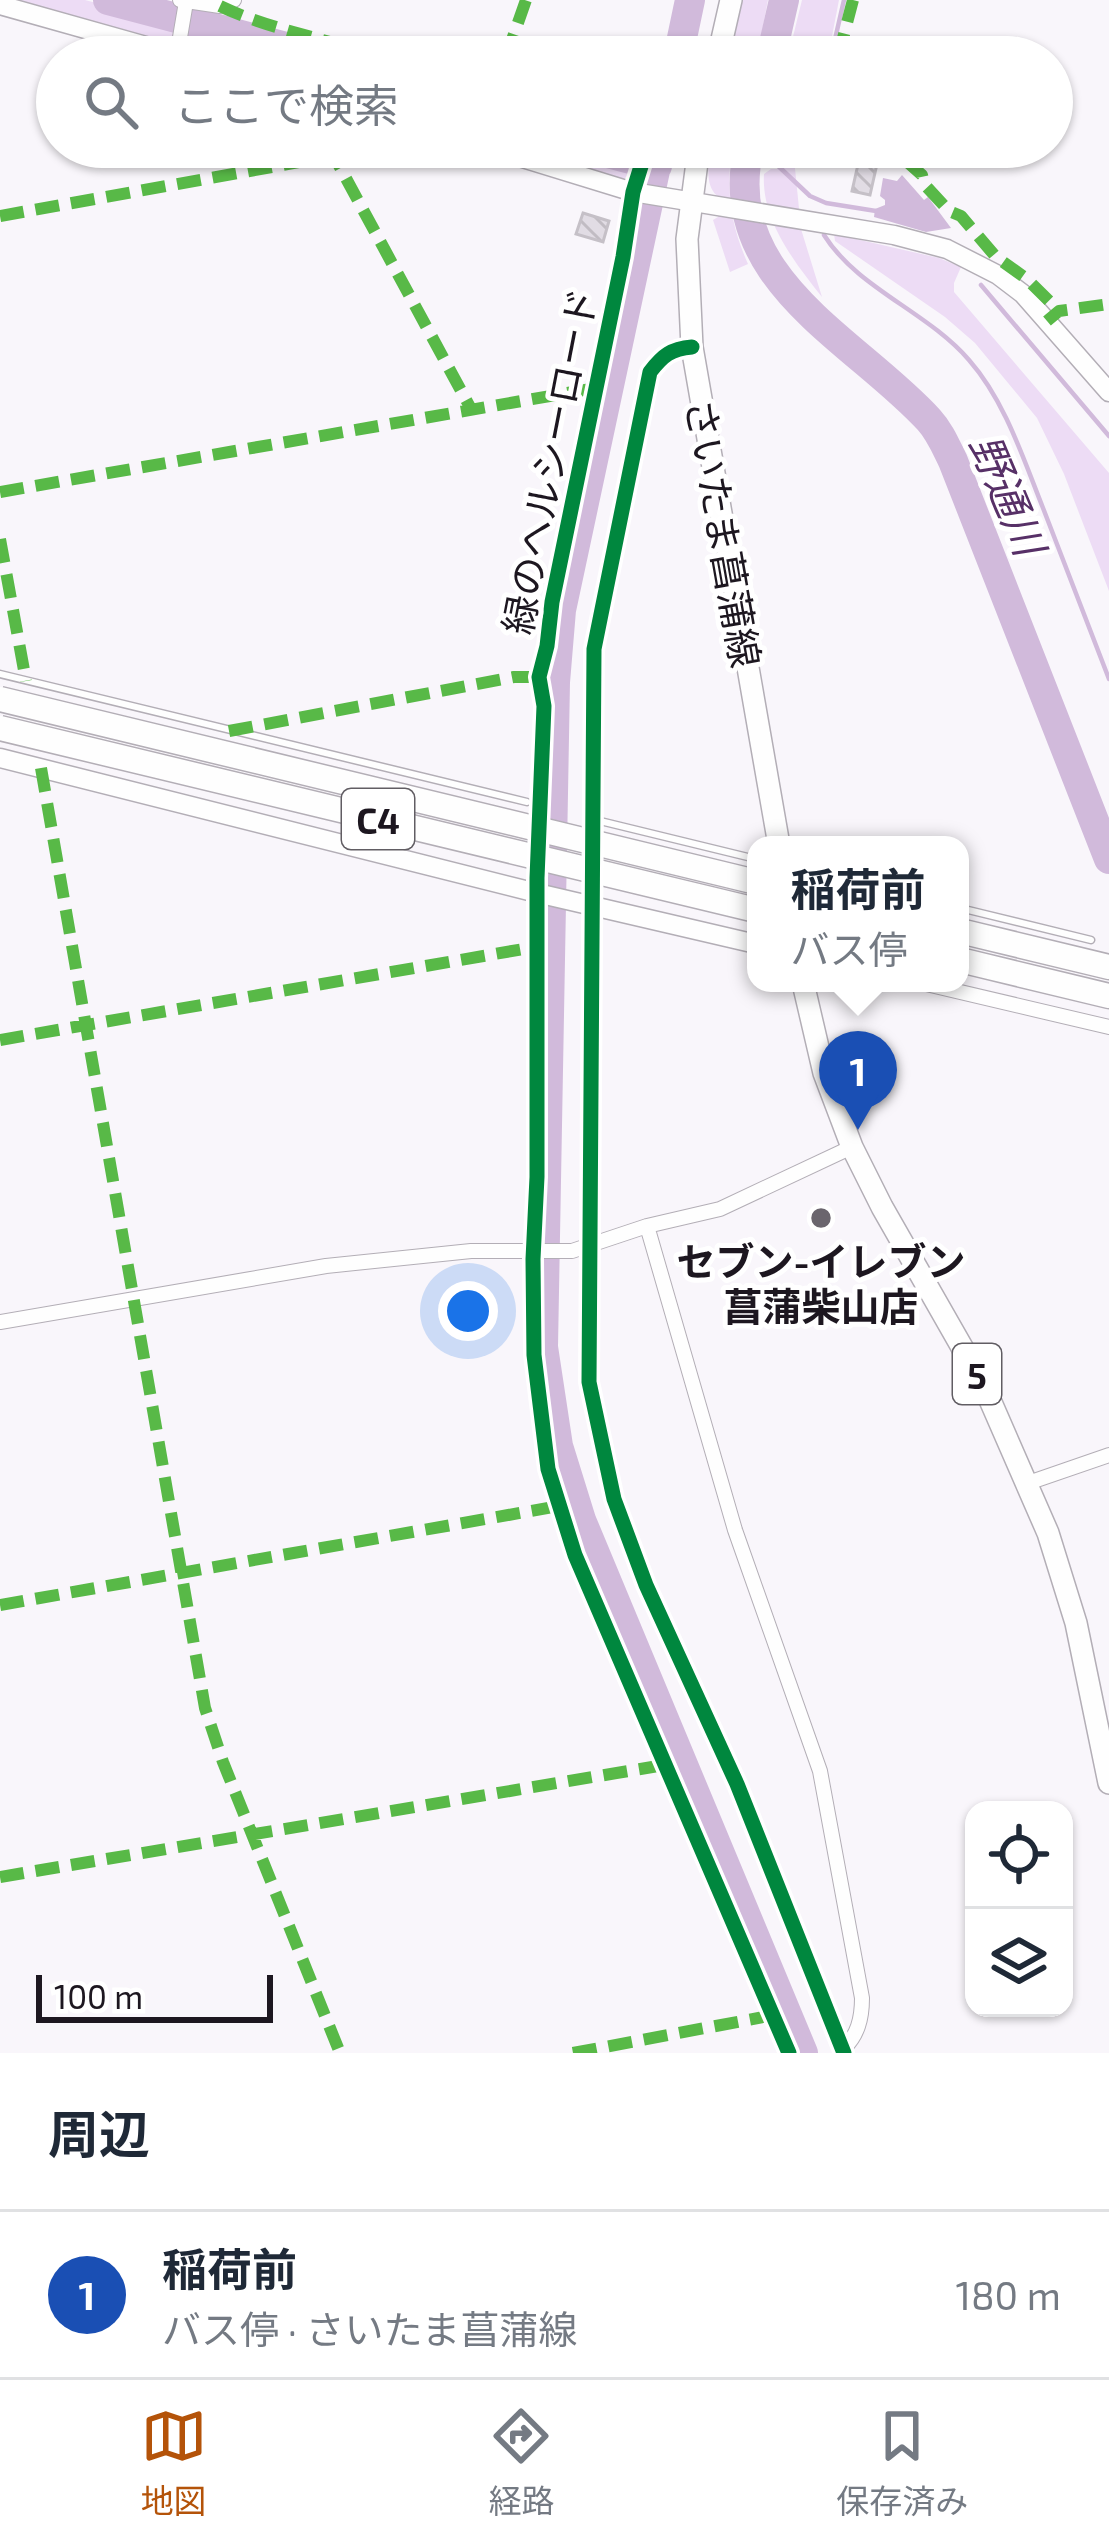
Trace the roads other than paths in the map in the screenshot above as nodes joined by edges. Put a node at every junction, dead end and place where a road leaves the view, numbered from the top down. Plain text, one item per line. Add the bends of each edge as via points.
1 (235, 0) edge
2 (731, 0) edge
3 (184, 3) edge
4 (0, 5) edge
5 (114, 36) edge
6 (181, 36) edge
7 (723, 36) edge
8 (556, 168) edge
9 (700, 168) edge
10 (701, 205) junction
11 (692, 346) junction
12 (1109, 392) edge
13 (0, 674) edge
14 (0, 699) edge
15 (30, 702) dead end
16 (0, 728) edge
17 (38, 746) dead end
18 (224, 751) dead end
19 (0, 758) edge
20 (214, 790) dead end
21 (527, 802) dead end
22 (592, 819) junction
23 (777, 836) edge
24 (747, 858) edge
25 (747, 880) edge
26 (591, 904) junction
27 (747, 908) edge
28 (969, 910) edge
29 (969, 933) edge
30 (1091, 940) dead end
31 (747, 942) edge
32 (969, 962) edge
33 (1109, 967) edge
34 (805, 992) edge
35 (960, 992) edge
36 (1109, 996) edge
37 (1109, 1027) edge
38 (852, 1147) junction
39 (647, 1226) junction
40 (589, 1246) junction
41 (0, 1322) edge
42 (1109, 1455) edge
43 (1028, 1483) junction
44 (1109, 1783) edge
45 (843, 2051) edge

1 - 3 street
2 - 7 main road
3 - 6 street
4 - 5 street
8 - 10 street
9 - 10 main road, さいたま菖蒲線
10 - 11 main road, さいたま菖蒲線 via 688,258
10 - 12 street via 925,242 977,263 1023,294
11 - 22 street via 664,355 645,395 594,649
11 - 23 main road, さいたま菖蒲線
13 - 21 lane
14 - 25 highway, C4, bridge
15 - 17 lane
16 - 27 highway, C4, bridge
18 - 20 lane
19 - 26 street
22 - 24 lane
22 - 26 street
26 - 31 street
26 - 40 street
28 - 30 lane
29 - 33 highway
32 - 36 highway
34 - 38 main road, 5
35 - 37 street
38 - 39 street via 720,1209
38 - 43 main road, 5 via 983,1384
39 - 40 street
39 - 45 street via 735,1530 820,1771 862,1998 859,2026
40 - 41 street via 326,1266
40 - 45 street via 589,1382 614,1499
42 - 43 street
43 - 44 main road, 5 via 1072,1607

